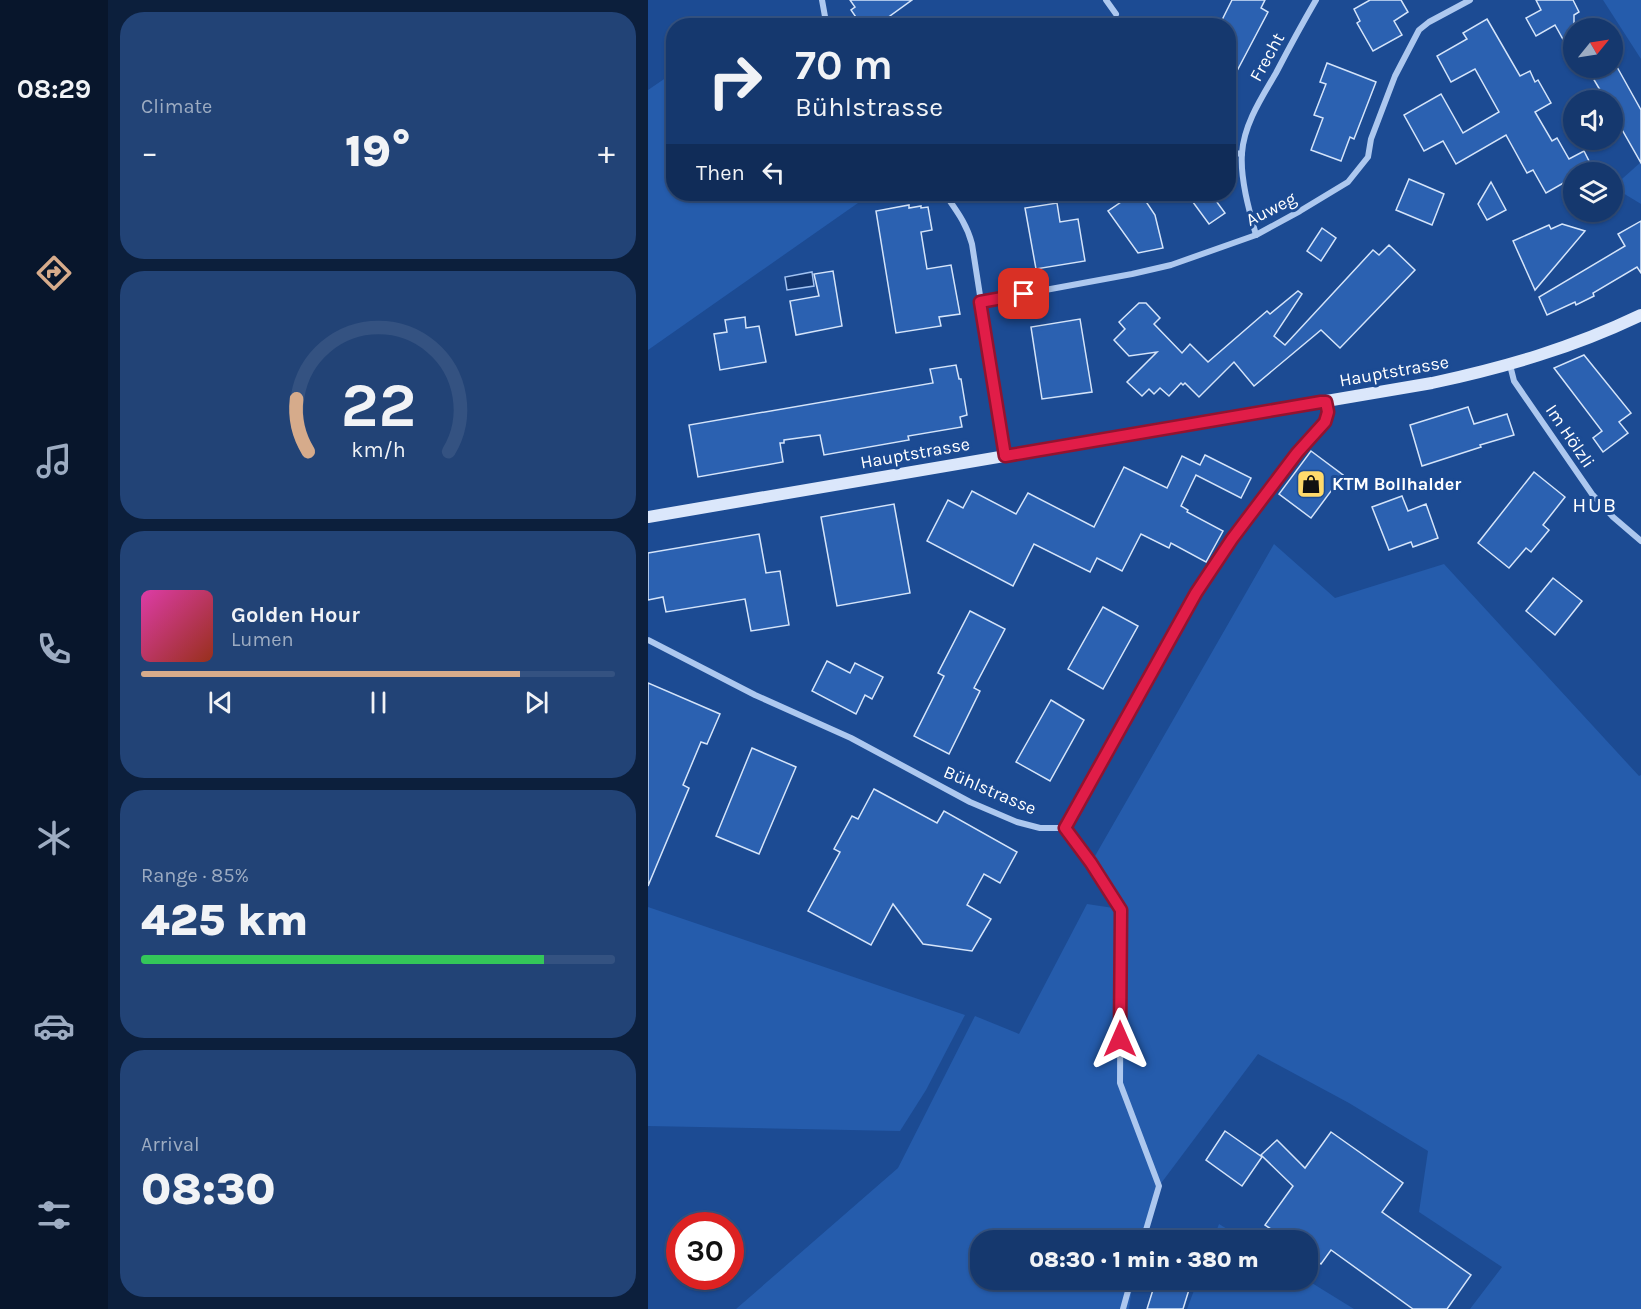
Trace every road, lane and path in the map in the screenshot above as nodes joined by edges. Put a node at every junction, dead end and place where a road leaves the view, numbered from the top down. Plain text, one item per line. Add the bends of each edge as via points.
1 (822, 0) edge
2 (1106, 0) edge
3 (1316, 0) edge
4 (1470, 0) edge
5 (1116, 14) dead end
6 (825, 18) edge
7 (1236, 153) edge
8 (1242, 154) junction
9 (950, 201) edge
10 (1256, 234) junction
11 (980, 302) junction
12 (1641, 315) edge
13 (1510, 365) junction
14 (1326, 402) junction
15 (1005, 456) junction
16 (648, 517) edge
17 (1641, 542) edge
18 (648, 640) edge
19 (1065, 828) junction
20 (1146, 1230) edge
21 (1128, 1290) edge
22 (1123, 1309) edge

1 - 6 street
2 - 5 street
3 - 8 street, Frecht via 1248,126
4 - 10 street, Auweg via 1419,30 1395,76 1368,157 1348,182
7 - 8 street
8 - 10 street, Frecht
9 - 11 street via 969,231
10 - 11 street, Auweg via 1172,265
11 - 15 street
12 - 13 street, Hauptstrasse via 1579,342
13 - 14 street, Hauptstrasse
13 - 17 street, Im Hölzli via 1515,381 1592,494
14 - 15 street, Hauptstrasse
14 - 19 street via 1325,422 1232,539 1196,593
15 - 16 street, Hauptstrasse
18 - 19 street, Bühlstrasse via 755,695 851,738 970,802 1017,822 1040,828
19 - 20 street via 1121,910 1120,1083 1159,1186
21 - 22 street

